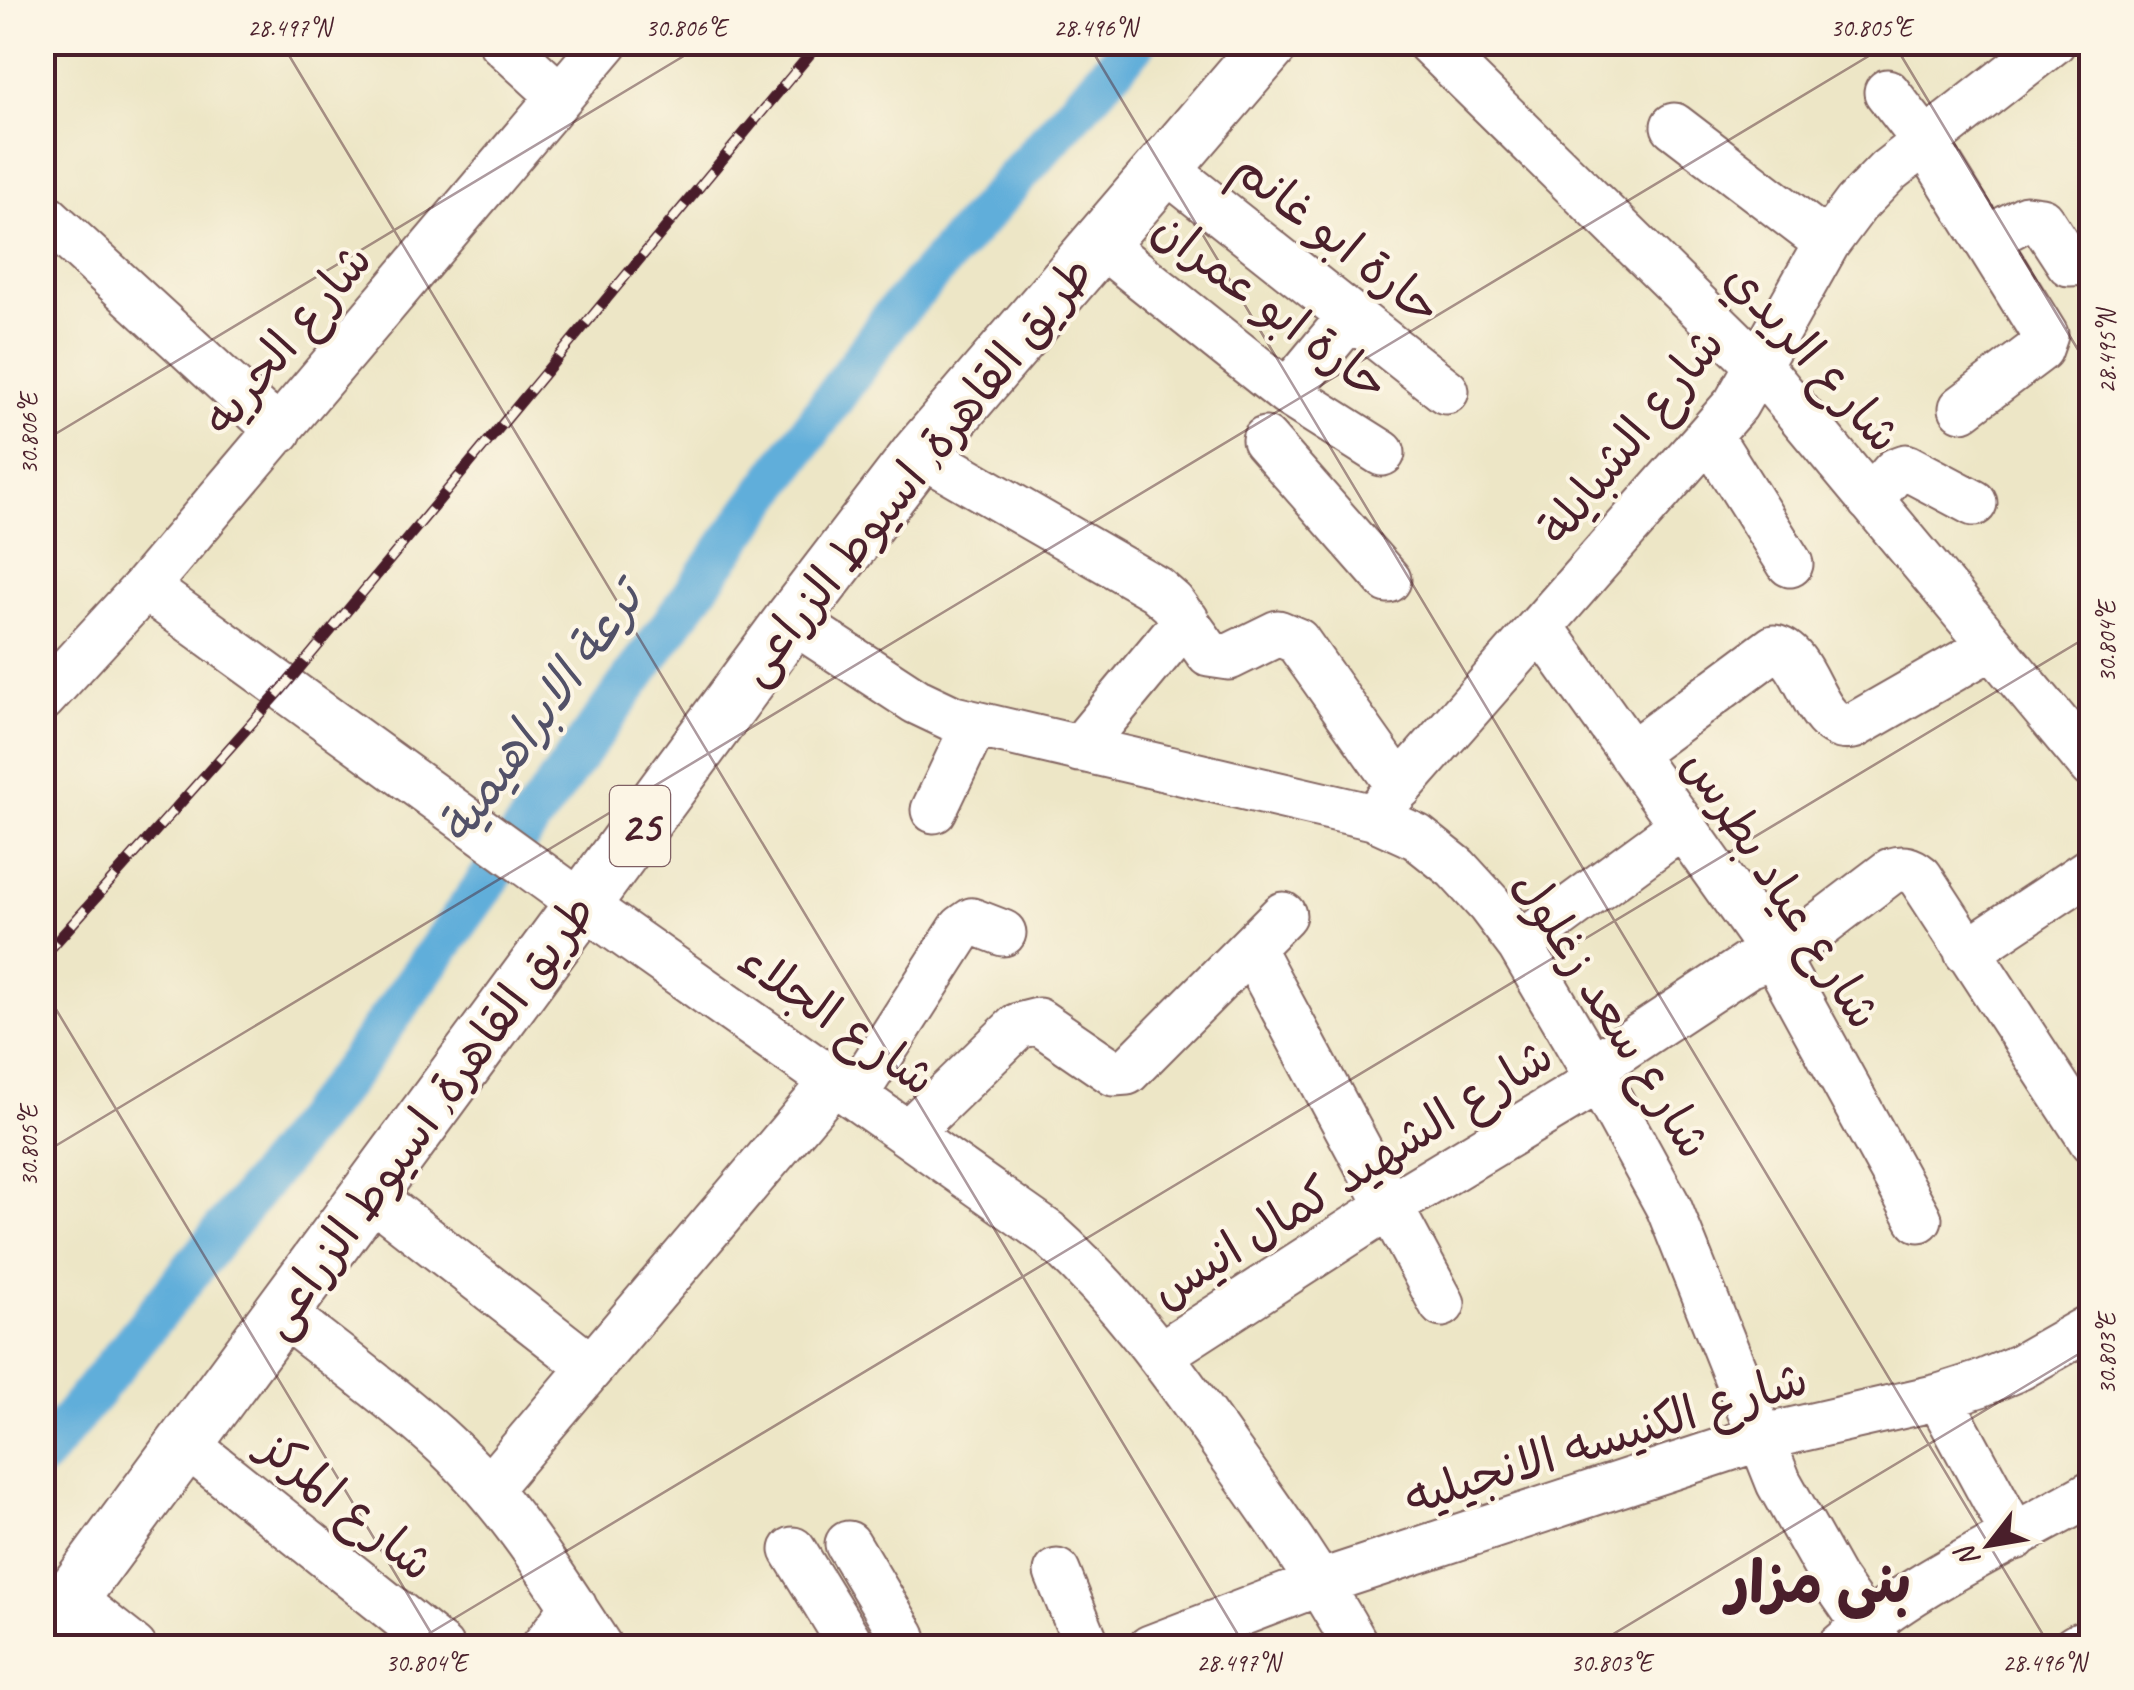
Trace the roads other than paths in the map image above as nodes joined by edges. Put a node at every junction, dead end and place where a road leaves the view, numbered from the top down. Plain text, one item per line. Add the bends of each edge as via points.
1 (501, 42) edge
2 (606, 42) edge
3 (1272, 42) edge
4 (1429, 42) edge
5 (2029, 49) edge
6 (1887, 92) dead end
7 (560, 96) junction
8 (1674, 126) dead end
9 (1925, 140) junction
10 (1164, 167) junction
11 (42, 214) edge
12 (1987, 239) junction
13 (1098, 242) junction
14 (1828, 244) junction
15 (2092, 262) edge
16 (1350, 317) junction
17 (1760, 367) junction
18 (1446, 391) dead end
19 (1292, 396) junction
20 (1962, 408) dead end
21 (278, 431) junction
22 (1709, 436) junction
23 (1382, 453) dead end
24 (920, 454) junction
25 (1870, 500) junction
26 (1974, 502) dead end
27 (1790, 564) dead end
28 (1388, 580) dead end
29 (145, 587) junction
30 (792, 620) junction
31 (1186, 620) junction
32 (1541, 627) junction
33 (1991, 647) junction
34 (45, 691) edge
35 (974, 726) junction
36 (1079, 749) junction
37 (1630, 754) junction
38 (2092, 766) edge
39 (1386, 802) junction
40 (934, 810) dead end
41 (1682, 826) junction
42 (2092, 869) edge
43 (582, 904) junction
44 (1283, 915) dead end
45 (1003, 933) dead end
46 (1520, 944) junction
47 (1251, 948) junction
48 (1967, 952) junction
49 (1774, 954) junction
50 (1596, 1074) junction
51 (845, 1088) junction
52 (908, 1132) junction
53 (2092, 1142) edge
54 (370, 1194) junction
55 (1390, 1206) junction
56 (1919, 1219) dead end
57 (1442, 1304) dead end
58 (282, 1313) junction
59 (2092, 1326) edge
60 (1161, 1354) junction
61 (591, 1367) junction
62 (1939, 1397) junction
63 (1760, 1438) junction
64 (186, 1444) junction
65 (488, 1489) junction
66 (2092, 1493) edge
67 (2015, 1537) junction
68 (848, 1544) dead end
69 (793, 1550) dead end
70 (1058, 1572) dead end
71 (1322, 1582) junction
72 (574, 1608) junction
73 (57, 1618) edge
74 (1862, 1640) edge
75 (134, 1648) edge
76 (442, 1648) edge
77 (543, 1648) edge
78 (600, 1648) edge
79 (853, 1648) edge
80 (905, 1648) edge
81 (1088, 1648) edge
82 (1150, 1648) edge
83 (1357, 1648) edge
84 (2075, 1648) edge
85 (2091, 1648) edge

1 - 7 street
2 - 7 street, شارع الحريه
3 - 10 highway, طريق القاهرة, اسيوط الزراعى / 25
4 - 17 street, شارع الريدي
5 - 9 street, شارع الشبايلة
6 - 9 street
7 - 21 street, شارع الحريه
8 - 14 street
9 - 12 street
9 - 14 street, شارع الشبايلة via 1856,204
10 - 13 highway, طريق القاهرة, اسيوط الزراعى / 25
10 - 16 street, حارة ابو غانم
11 - 21 street
12 - 15 street via 2026,218 2041,220 2069,263
12 - 20 street via 2043,328 2044,343
13 - 19 street, حارة ابو عمران
13 - 24 highway, طريق القاهرة, اسيوط الزراعى / 25
14 - 17 street, شارع الشبايلة
16 - 18 street, حارة ابو غانم
16 - 19 street
17 - 22 street, شارع الشبايلة
17 - 25 street, شارع الريدي
19 - 23 street, حارة ابو عمران
19 - 28 street via 1254,453
21 - 29 street, شارع الحريه
22 - 27 street
22 - 32 street, شارع الشبايلة
24 - 30 highway, طريق القاهرة, اسيوط الزراعى / 25
24 - 31 street via 1156,588
25 - 26 street via 1906,467
25 - 33 street, شارع الريدي
29 - 34 street, شارع الحريه
29 - 43 street, شارع الجلاء
30 - 35 street, شارع سعد زغلول via 916,700
30 - 43 highway, طريق القاهرة, اسيوط الزراعى / 25
31 - 36 street
31 - 39 street via 1203,648 1220,658 1278,632 1297,641
32 - 37 street, شارع عياد بطرس
32 - 39 street, شارع الشبايلة
33 - 37 street via 1844,727 1829,720 1788,653 1774,648
33 - 38 street, شارع الريدي
35 - 36 street, شارع سعد زغلول
35 - 40 street
36 - 39 street, شارع سعد زغلول
37 - 41 street, شارع عياد بطرس
39 - 46 street, شارع سعد زغلول via 1456,868
41 - 46 street
41 - 49 street, شارع عياد بطرس
42 - 48 street
43 - 51 street, شارع الجلاء
43 - 54 highway, طريق القاهرة, اسيوط الزراعى / 25
44 - 47 street
45 - 51 street via 972,920 962,928
46 - 50 street, شارع سعد زغلول
47 - 52 street via 1126,1072 1114,1073 1031,1020
47 - 55 street
48 - 49 street, شارع الشهيد كمال انيس via 1920,877 1902,868
48 - 53 street
49 - 50 street, شارع الشهيد كمال انيس via 1748,965
49 - 56 street, شارع عياد بطرس
50 - 55 street, شارع الشهيد كمال انيس
50 - 63 street, شارع سعد زغلول via 1669,1208
51 - 52 street, شارع الجلاء
51 - 61 street
52 - 60 street, شارع الجلاء via 1062,1245
54 - 58 highway, طريق القاهرة, اسيوط الزراعى / 25
54 - 61 street
55 - 57 street
55 - 60 street, شارع الشهيد كمال انيس
58 - 64 highway, طريق القاهرة, اسيوط الزراعى / 25
58 - 65 street via 437,1436
59 - 62 street, شارع الكنيسه الانجيليه via 2020,1367
60 - 71 street, شارع الجلاء
61 - 65 street
62 - 63 street, شارع الكنيسه الانجيليه
62 - 67 street
63 - 71 street, شارع الكنيسه الانجيليه
63 - 74 street, شارع سعد زغلول
64 - 73 highway, طريق القاهرة, اسيوط الزراعى / 25
64 - 76 street, شارع المركز
65 - 72 street
66 - 67 street
67 - 74 street
68 - 80 street
69 - 79 street
70 - 81 street
71 - 82 street, شارع الكنيسه الانجيليه
71 - 83 street, شارع الجلاء
72 - 77 street
72 - 78 street
73 - 75 street
84 - 85 street

